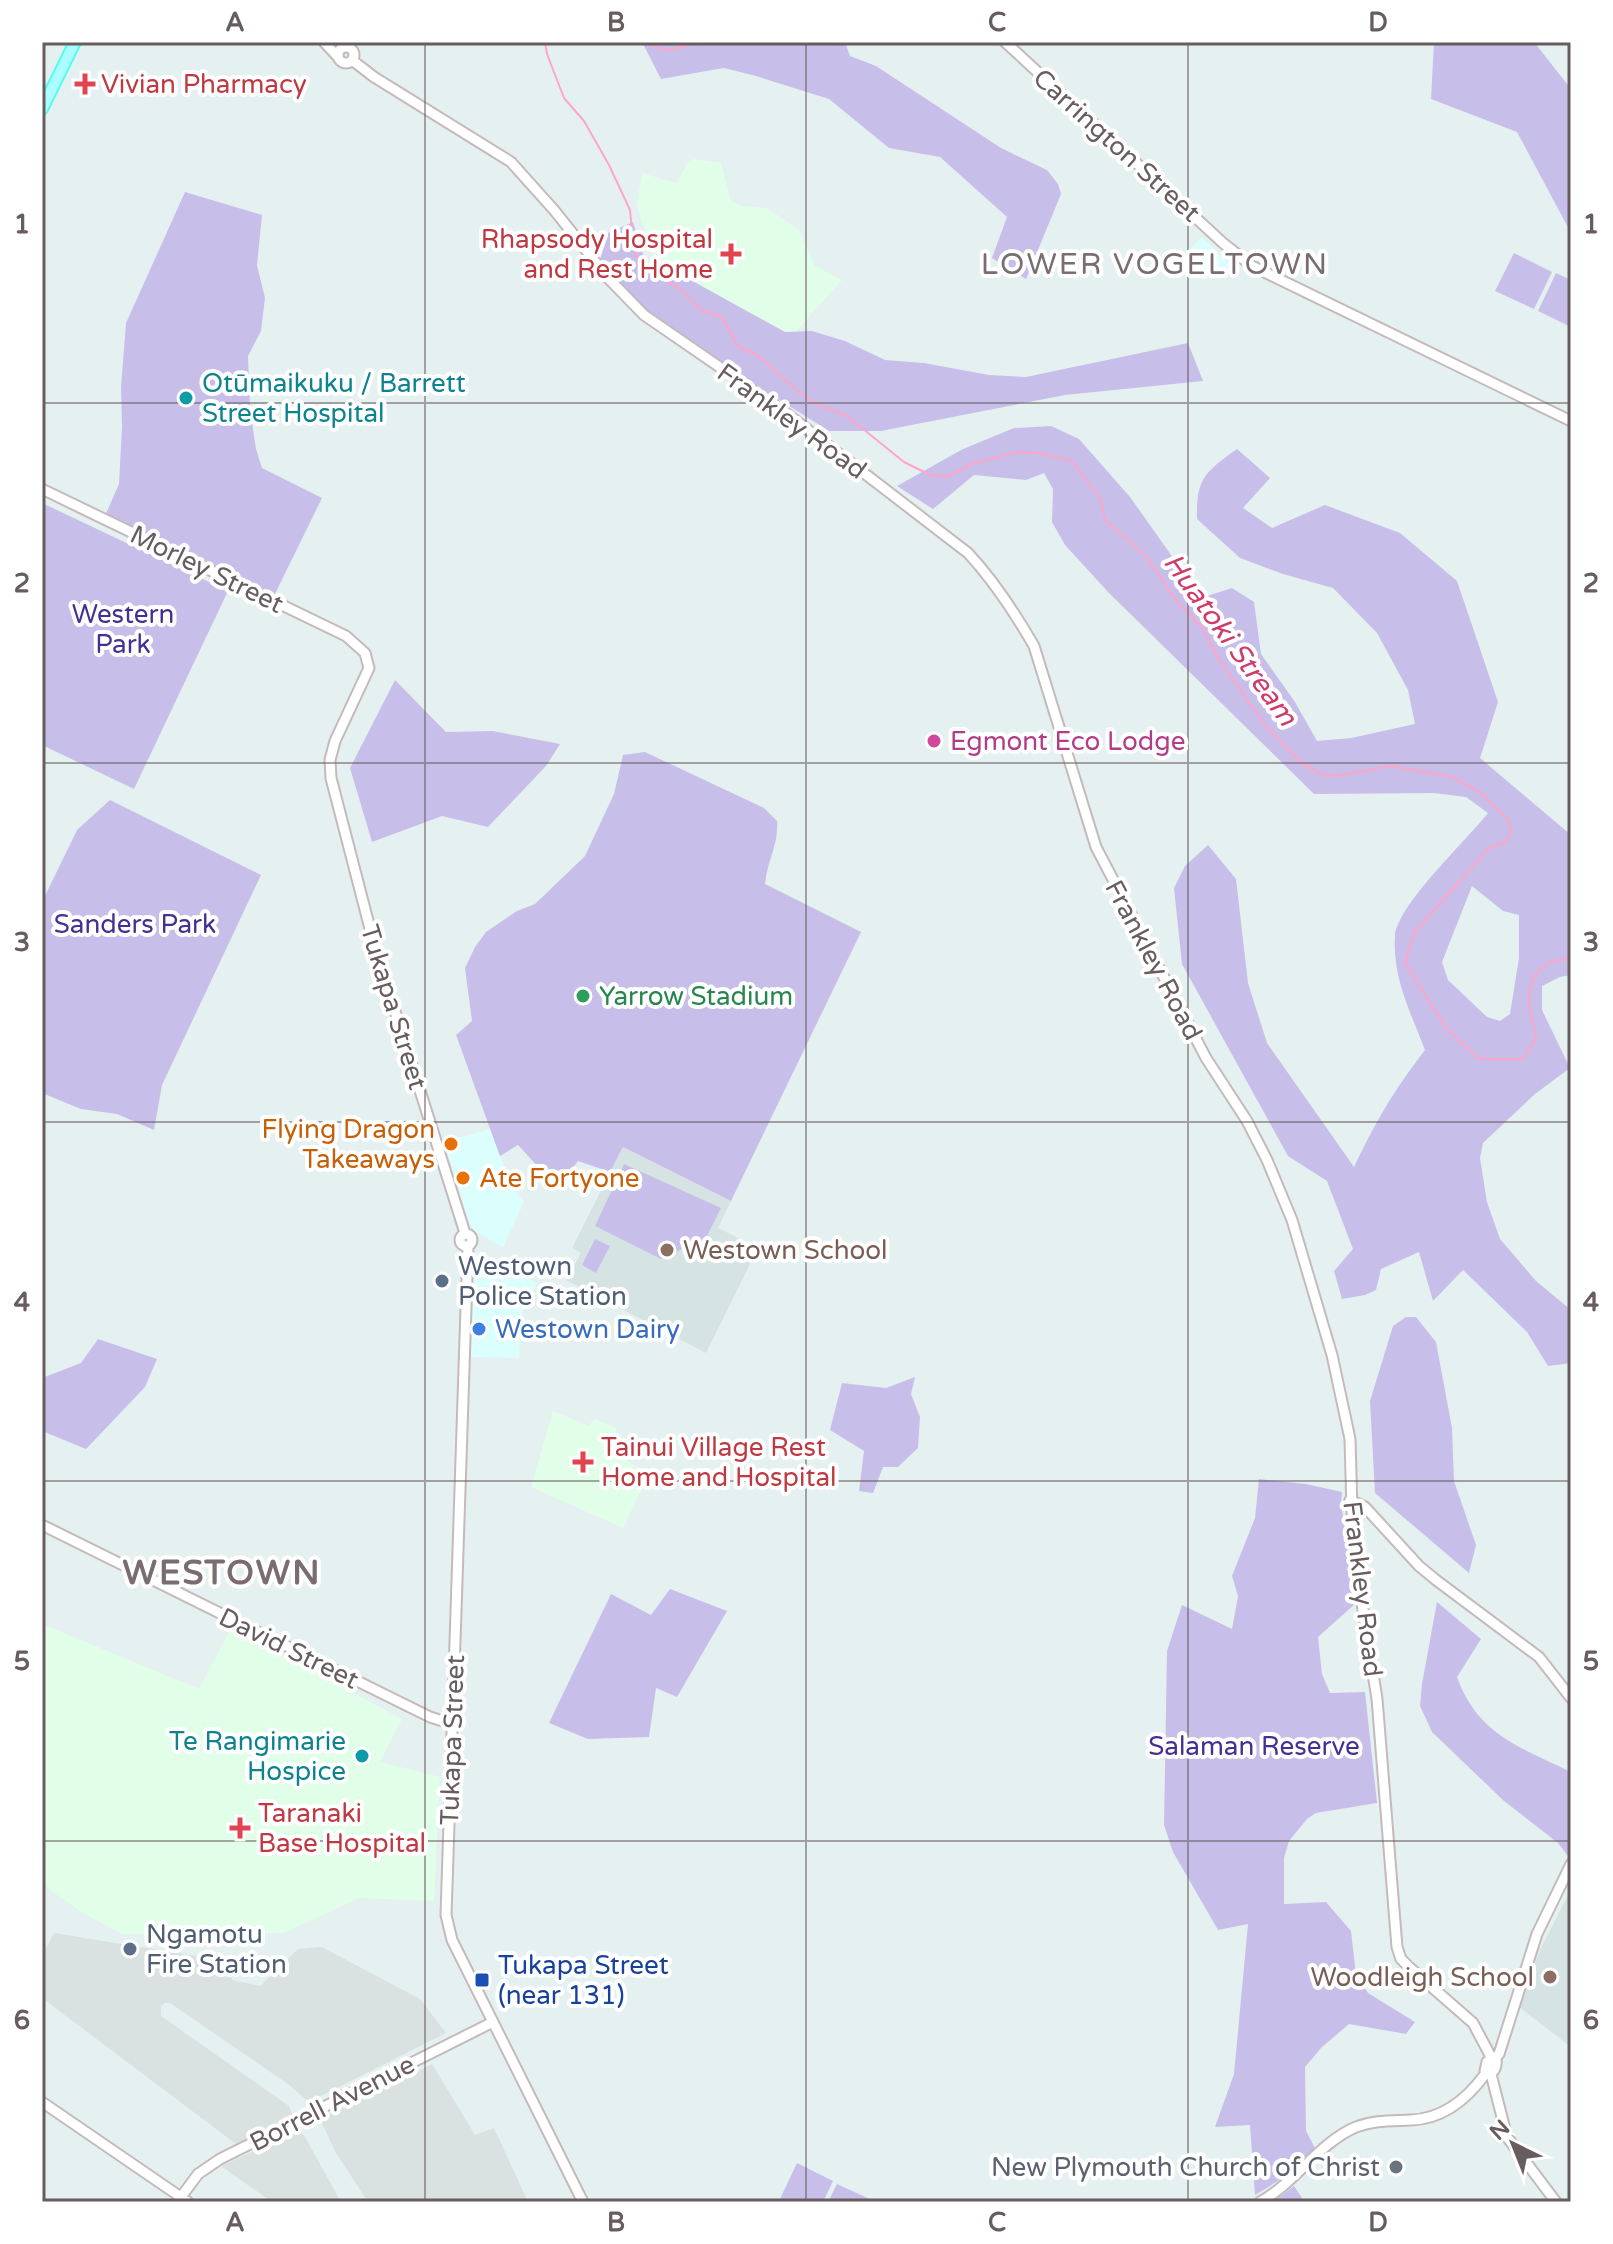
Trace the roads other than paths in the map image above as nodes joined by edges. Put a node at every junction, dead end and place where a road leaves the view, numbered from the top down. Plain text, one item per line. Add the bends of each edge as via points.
1 (75, 42) edge
2 (324, 42) edge
3 (333, 42) edge
4 (1005, 42) edge
5 (345, 47) junction
6 (338, 57) junction
7 (352, 60) junction
8 (42, 109) edge
9 (1571, 421) edge
10 (42, 489) edge
11 (331, 778) joint
12 (1350, 1500) junction
13 (42, 1525) edge
14 (1571, 1698) edge
15 (452, 1724) junction
16 (1571, 1864) edge
17 (493, 2022) junction
18 (1493, 2057) junction
19 (1488, 2074) junction
20 (42, 2102) edge
21 (184, 2200) edge
22 (583, 2202) edge
23 (1260, 2202) edge
24 (1556, 2202) edge

1 - 8 main road
2 - 6 street
3 - 5 street
4 - 9 street, Carrington Street via 1252,266
5 - 6 street
5 - 7 street via 352,50
6 - 7 street via 345,63
7 - 12 street, Frankley Road via 511,162 609,279 657,326 782,410 985,571 1034,646 1105,866 1206,1058 1257,1141 1284,1201 1343,1396 1350,1439
10 - 11 street, Morley Street via 346,636 361,648 367,674 332,750
11 - 15 street, Tukapa Street via 372,936 465,1233 460,1240 468,1247
12 - 14 street via 1365,1507 1427,1573 1539,1657
12 - 18 street, Frankley Road via 1377,1699 1397,1947 1401,1959 1473,2023
13 - 15 street, David Street
15 - 17 street, Tukapa Street via 446,1915 452,1940
16 - 18 street via 1537,1934 1499,2054
17 - 21 street, Borrell Avenue via 220,2159 198,2174
17 - 22 street, Tukapa Street
18 - 19 street via 1496,2066
19 - 23 street via 1436,2115 1372,2122 1342,2134
19 - 24 street via 1507,2137
20 - 21 street

